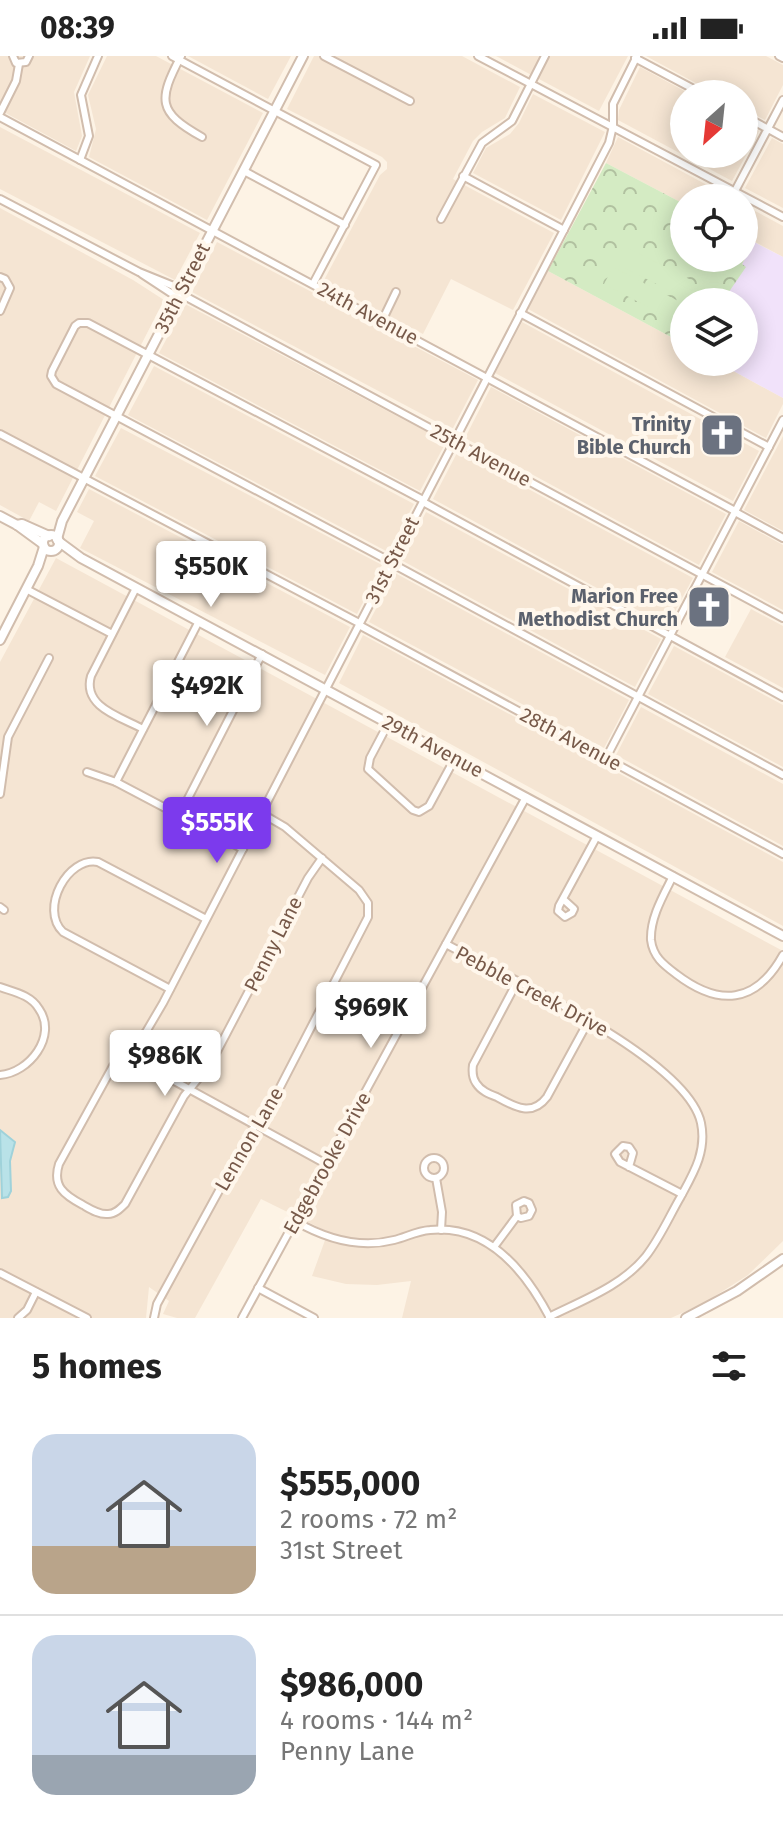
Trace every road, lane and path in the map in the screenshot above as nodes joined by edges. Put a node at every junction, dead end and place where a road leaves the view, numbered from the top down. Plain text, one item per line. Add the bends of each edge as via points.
1 (13, 56) edge
2 (29, 56) edge
3 (98, 56) edge
4 (303, 56) edge
5 (324, 56) edge
6 (478, 56) edge
7 (545, 56) edge
8 (177, 57) edge
9 (636, 57) edge
10 (19, 64) junction
11 (678, 80) edge
12 (530, 84) junction
13 (783, 100) edge
14 (410, 101) dead end
15 (275, 111) junction
16 (0, 115) edge
17 (758, 124) edge
18 (613, 126) junction
19 (768, 129) junction
20 (202, 137) dead end
21 (783, 137) edge
22 (80, 160) junction
23 (244, 171) junction
24 (463, 176) junction
25 (722, 184) edge
26 (739, 184) edge
27 (0, 199) edge
28 (758, 203) edge
29 (783, 217) edge
30 (441, 219) dead end
31 (345, 225) junction
32 (564, 230) junction
33 (212, 231) junction
34 (0, 277) edge
35 (313, 284) junction
36 (396, 292) dead end
37 (179, 293) junction
38 (0, 311) edge
39 (520, 313) junction
40 (382, 321) junction
41 (147, 355) junction
42 (487, 377) junction
43 (116, 416) junction
44 (783, 420) edge
45 (0, 434) edge
46 (454, 440) junction
47 (769, 447) junction
48 (84, 478) junction
49 (423, 501) junction
50 (735, 511) junction
51 (0, 516) edge
52 (783, 538) edge
53 (51, 543) junction
54 (391, 562) junction
55 (703, 574) junction
56 (136, 588) junction
57 (26, 589) junction
58 (783, 618) edge
59 (199, 621) junction
60 (359, 624) junction
61 (112, 634) junction
62 (670, 636) junction
63 (0, 640) edge
64 (262, 654) junction
65 (49, 658) dead end
66 (326, 688) junction
67 (639, 697) junction
68 (783, 697) edge
69 (389, 722) junction
70 (143, 729) junction
71 (0, 733) edge
72 (8, 737) junction
73 (455, 758) junction
74 (606, 758) junction
75 (87, 772) dead end
76 (783, 775) edge
77 (116, 782) junction
78 (0, 794) edge
79 (526, 797) junction
80 (261, 813) junction
81 (179, 816) junction
82 (597, 836) junction
83 (243, 849) junction
84 (783, 854) edge
85 (322, 858) junction
86 (673, 876) junction
87 (563, 899) dead end
88 (206, 919) junction
89 (783, 936) edge
90 (446, 944) junction
91 (783, 955) edge
92 (517, 982) junction
93 (0, 987) edge
94 (170, 989) junction
95 (589, 1020) junction
96 (125, 1054) junction
97 (0, 1075) edge
98 (189, 1089) junction
99 (255, 1125) junction
100 (326, 1164) junction
101 (629, 1167) dead end
102 (436, 1178) dead end
103 (682, 1194) junction
104 (517, 1216) dead end
105 (295, 1221) junction
106 (441, 1230) junction
107 (494, 1247) junction
108 (783, 1259) edge
109 (0, 1273) edge
110 (258, 1288) junction
111 (36, 1292) junction
112 (549, 1317) edge
113 (18, 1318) edge
114 (87, 1318) edge
115 (154, 1318) edge
116 (242, 1318) edge
117 (314, 1318) edge
118 (686, 1318) edge

1 - 10 street
2 - 10 street
3 - 22 street via 81,95 89,136
4 - 15 street, 35th Street
5 - 14 street
6 - 12 street
7 - 12 street
8 - 15 street
8 - 20 street via 167,84 167,107 177,123
9 - 11 street
9 - 18 street, 31st Street via 613,104
10 - 16 street
12 - 18 street
12 - 24 street via 512,121 482,143
13 - 19 street
15 - 23 street, 35th Street
15 - 31 street via 376,165
16 - 22 street, 24th Avenue
17 - 19 street
18 - 25 street
18 - 32 street, 31st Street
19 - 21 street
19 - 26 street
22 - 33 street, 24th Avenue
23 - 31 street
23 - 33 street, 35th Street
24 - 30 street
24 - 32 street
27 - 37 street, 25th Avenue
28 - 29 street
31 - 35 street
32 - 39 street, 31st Street
33 - 35 street, 24th Avenue
33 - 37 street, 35th Street
34 - 38 street via 10,288
35 - 40 street, 24th Avenue
36 - 40 street
37 - 41 street, 35th Street
37 - 46 street, 25th Avenue
39 - 42 street, 31st Street
39 - 47 street
40 - 42 street, 24th Avenue
41 - 43 street, 35th Street
41 - 43 street via 83,322 75,326 52,371 56,384
41 - 49 street
42 - 46 street, 31st Street
42 - 50 street, 24th Avenue
43 - 48 street, 35th Street
43 - 54 street
44 - 47 street
45 - 48 street, 28th Avenue
46 - 49 street, 31st Street
46 - 55 street, 25th Avenue
47 - 50 street
48 - 53 street, 35th Street
48 - 60 street, 28th Avenue
49 - 54 street, 31st Street
49 - 62 street
50 - 52 street, 24th Avenue
50 - 55 street
51 - 53 street, 29th Avenue
53 - 56 street, 29th Avenue
53 - 57 street, 35th Street
54 - 60 street, 31st Street
54 - 67 street
55 - 58 street, 25th Avenue
55 - 62 street
56 - 59 street, 29th Avenue
56 - 61 street
57 - 61 street
57 - 63 street, 35th Street
59 - 64 street, 29th Avenue
59 - 70 street
60 - 66 street, 31st Street
60 - 74 street, 28th Avenue
61 - 70 street via 91,676 90,695
62 - 67 street
62 - 68 street
64 - 66 street, 29th Avenue
64 - 81 street
65 - 72 street
66 - 69 street, 29th Avenue
66 - 80 street, 31st Street
67 - 74 street
67 - 76 street
69 - 73 street, 29th Avenue
69 - 73 street via 368,769 413,810 429,806
70 - 77 street
71 - 72 street
72 - 78 street
73 - 79 street, 29th Avenue
74 - 84 street, 28th Avenue
75 - 77 street
77 - 81 street
79 - 82 street, 29th Avenue
79 - 90 street, Edgebrooke Drive
80 - 83 street, 31st Street
80 - 85 street
81 - 83 street
82 - 86 street, 29th Avenue
82 - 87 street
83 - 88 street, 31st Street
85 - 98 street, Penny Lane via 211,1063
85 - 99 street, Lennon Lane via 365,896 368,917 276,1095
86 - 89 street, 29th Avenue
86 - 91 street via 654,920 653,948 661,962 691,985 720,996 745,993 769,978
88 - 94 street, 31st Street
88 - 94 street via 90,860 74,868 53,903 55,925 63,932
90 - 92 street, Pebble Creek Drive
90 - 100 street, Edgebrooke Drive
92 - 95 street, Pebble Creek Drive
92 - 95 street via 473,1065 481,1089 518,1109 539,1106 547,1097
93 - 97 street via 33,1001 45,1030 30,1062
94 - 96 street, 31st Street via 146,1032
95 - 103 street, Pebble Creek Drive via 692,1101 701,1123 701,1150
96 - 98 street
96 - 98 street, Penny Lane via 59,1164 57,1183 67,1196 97,1212 117,1212
98 - 99 street
99 - 100 street
99 - 115 street, Lennon Lane
100 - 105 street, Edgebrooke Drive
101 - 103 street
102 - 106 street
103 - 112 street, Pebble Creek Drive via 655,1244 632,1271
104 - 107 street
105 - 106 street via 320,1235 355,1243
105 - 110 street, Edgebrooke Drive
106 - 107 street
107 - 112 street via 527,1278
108 - 118 street
109 - 111 street
110 - 116 street, Edgebrooke Drive
110 - 117 street
111 - 113 street
111 - 114 street

